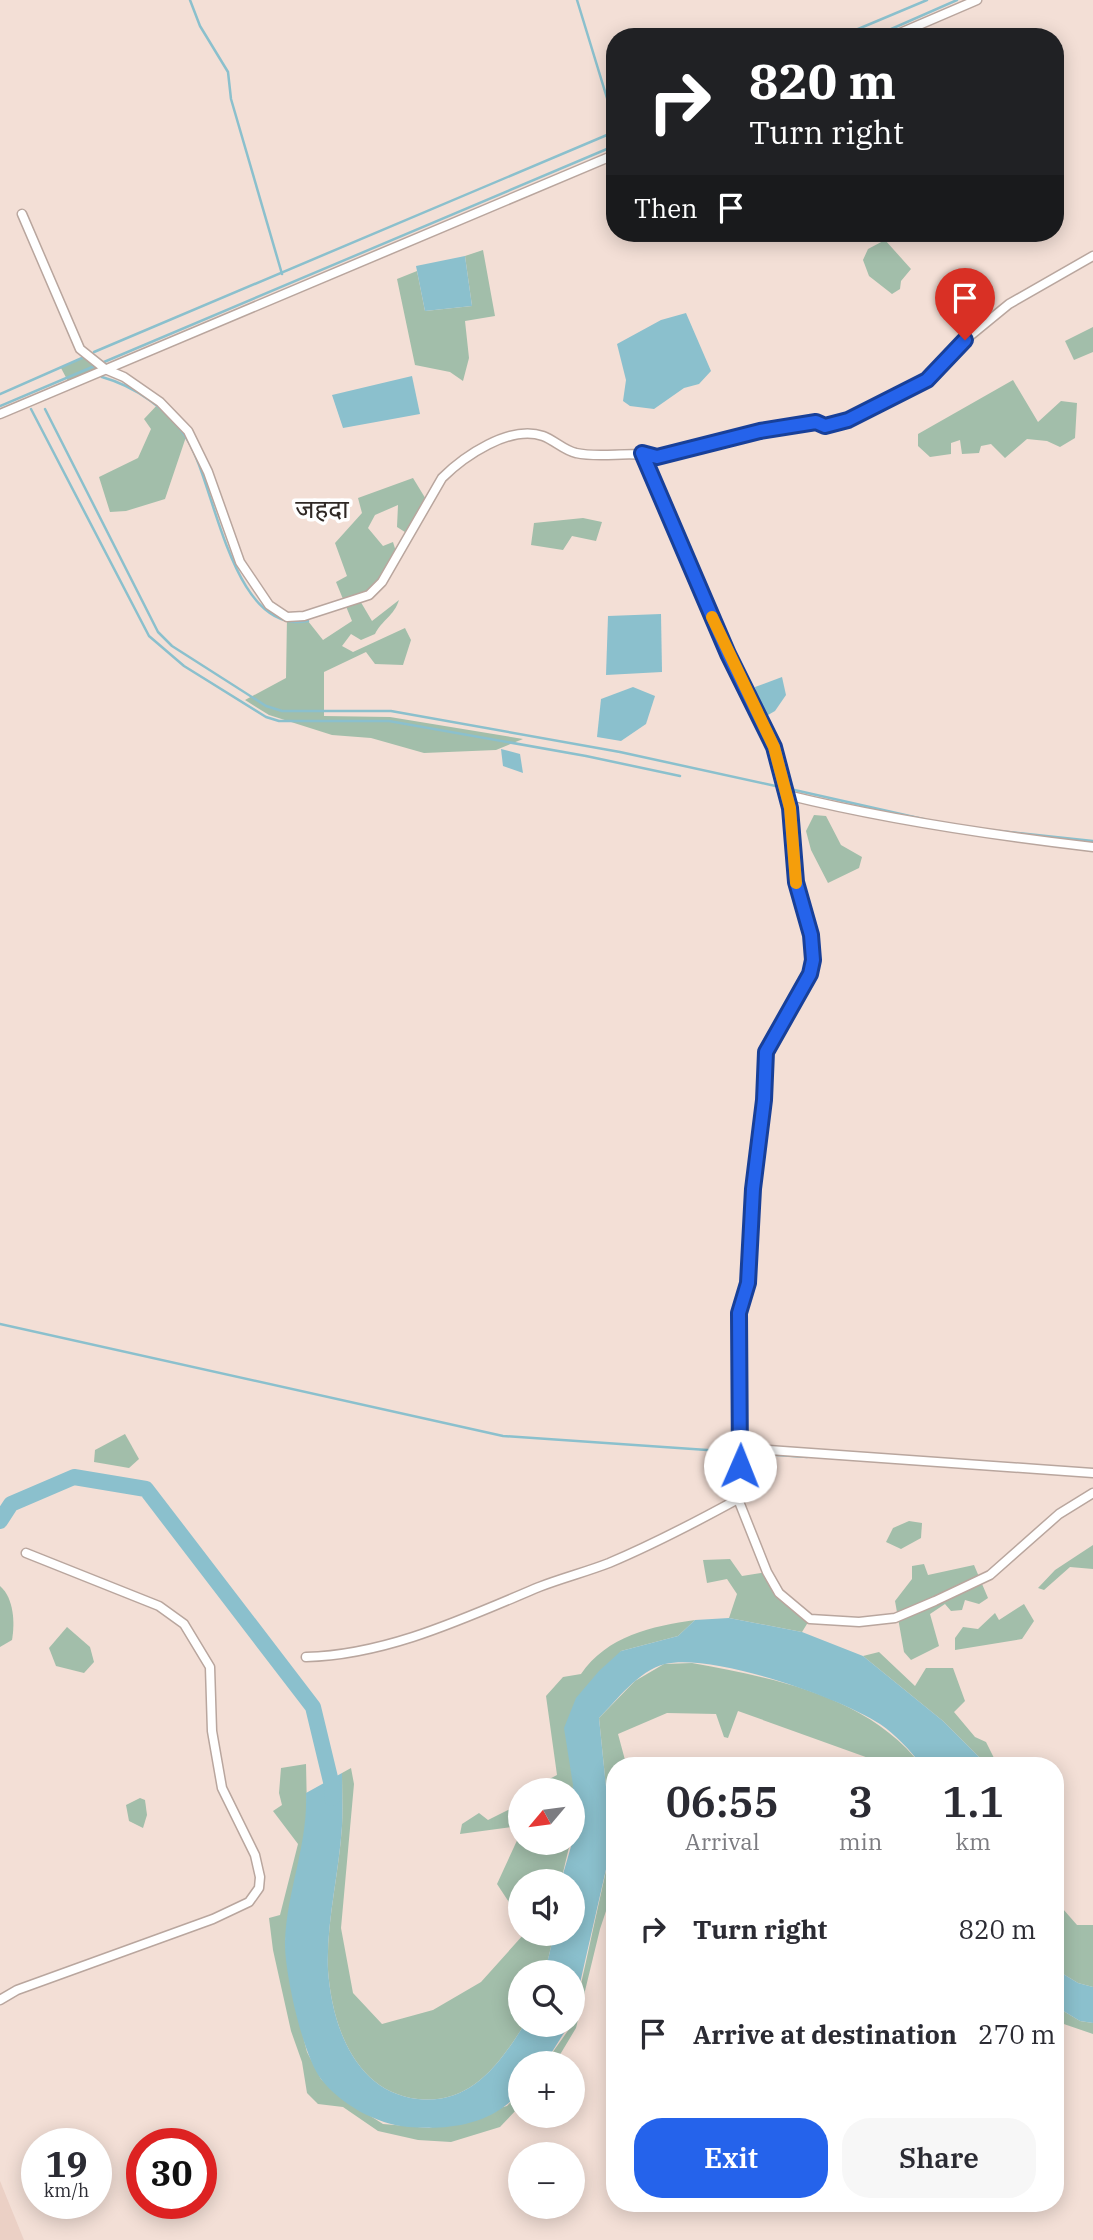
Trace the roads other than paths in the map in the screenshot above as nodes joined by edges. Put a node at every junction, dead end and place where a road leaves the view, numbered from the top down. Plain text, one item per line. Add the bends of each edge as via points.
1 (977, 0) edge
2 (912, 28) edge
3 (606, 158) edge
4 (22, 214) dead end
5 (1093, 256) edge
6 (105, 369) junction
7 (0, 414) edge
8 (642, 453) junction
9 (787, 796) junction
10 (1093, 847) edge
11 (740, 1448) junction
12 (1093, 1473) edge
13 (1093, 1493) edge
14 (738, 1499) junction
15 (26, 1553) dead end
16 (306, 1657) dead end
17 (0, 2000) edge

1 - 2 street
3 - 6 street
4 - 6 street via 80,349
5 - 8 street via 1009,304 965,340 927,380 848,420 760,431 657,457
6 - 7 street
6 - 8 street via 160,402 188,431 240,562 269,605 287,617 369,595 382,582 442,478 484,448 528,433 575,453
8 - 9 street via 728,654 774,747
9 - 10 street via 868,815
9 - 11 street via 796,882 813,960 810,974 766,1052 748,1283 739,1313
11 - 12 street
11 - 14 street
13 - 14 street via 1059,1514 990,1575 895,1618 859,1622 810,1619 779,1592
14 - 16 street via 703,1521 607,1564 541,1586 474,1616 410,1638 328,1657
15 - 17 street via 159,1605 184,1624 210,1667 212,1731 222,1788 255,1855 260,1877 249,1902

